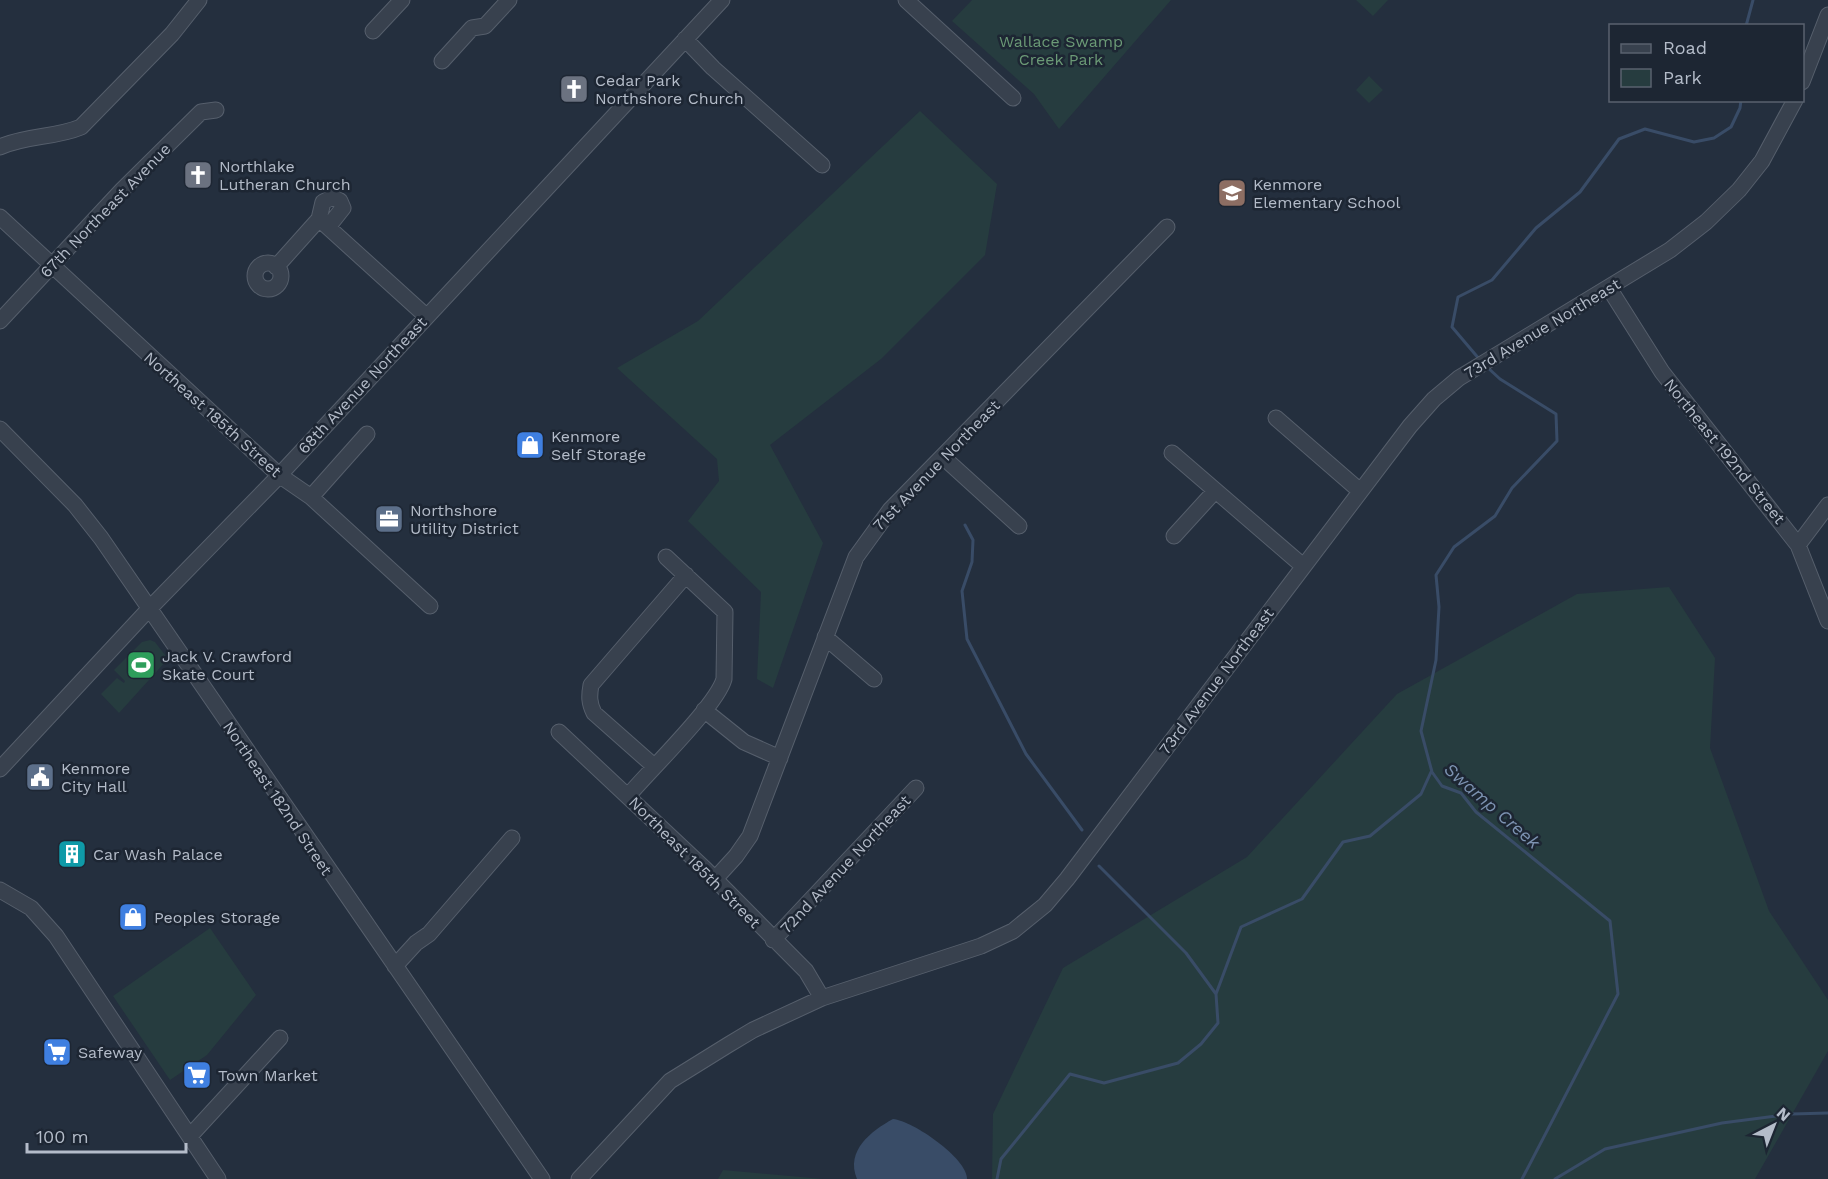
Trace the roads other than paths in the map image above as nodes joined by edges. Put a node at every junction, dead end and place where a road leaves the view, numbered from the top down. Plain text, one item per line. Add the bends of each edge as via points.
1 (199, 0) edge
2 (509, 0) edge
3 (906, 0) edge
4 (393, 3) edge
5 (714, 3) edge
6 (1828, 15) edge
7 (373, 31) dead end
8 (685, 39) junction
9 (442, 61) dead end
10 (1804, 79) edge
11 (1013, 98) dead end
12 (1794, 102) edge
13 (216, 110) dead end
14 (0, 147) edge
15 (822, 165) dead end
16 (3, 223) edge
17 (1167, 227) dead end
18 (50, 265) junction
19 (276, 267) dead end
20 (1609, 288) junction
21 (426, 316) junction
22 (0, 321) edge
23 (1276, 418) dead end
24 (0, 429) edge
25 (367, 434) dead end
26 (1172, 453) dead end
27 (943, 457) junction
28 (279, 476) junction
29 (1215, 490) junction
30 (1360, 491) junction
31 (311, 497) junction
32 (1828, 505) edge
33 (1019, 526) dead end
34 (1174, 536) dead end
35 (1798, 544) junction
36 (666, 557) dead end
37 (1303, 566) junction
38 (686, 575) junction
39 (430, 606) dead end
40 (148, 610) junction
41 (1828, 621) edge
42 (825, 637) junction
43 (874, 680) dead end
44 (707, 707) junction
45 (560, 732) dead end
46 (782, 753) junction
47 (654, 766) junction
48 (0, 769) edge
49 (916, 788) dead end
50 (628, 796) junction
51 (512, 838) dead end
52 (715, 879) junction
53 (0, 890) edge
54 (773, 940) junction
55 (395, 966) junction
56 (822, 998) junction
57 (280, 1038) dead end
58 (190, 1136) junction
59 (218, 1179) edge
60 (542, 1179) edge
61 (579, 1179) edge

1 - 14 street via 81,127 63,135 13,141
2 - 9 street via 485,26 472,28
3 - 11 street
4 - 7 street
5 - 8 street, 68th Avenue Northeast
6 - 10 street
8 - 15 street
8 - 21 street, 68th Avenue Northeast
12 - 20 street, 73rd Avenue Northeast via 1762,161 1739,190 1670,250
13 - 18 street, 67th Northeast Avenue via 201,112
16 - 18 street, Northeast 185th Street
17 - 27 street, 71st Avenue Northeast
18 - 22 street, 67th Northeast Avenue
18 - 28 street, Northeast 185th Street
19 - 21 street via 324,223
20 - 30 street, 73rd Avenue Northeast via 1472,370 1434,399
20 - 35 street, Northeast 192nd Street via 1662,372
21 - 28 street, 68th Avenue Northeast
23 - 30 street
24 - 40 street, Northeast 182nd Street via 75,505
25 - 31 street
26 - 29 street
27 - 33 street
27 - 42 street, 71st Avenue Northeast via 890,510 856,557
28 - 31 street, Northeast 185th Street
28 - 40 street, 68th Avenue Northeast
29 - 34 street
29 - 37 street
30 - 37 street, 73rd Avenue Northeast
31 - 39 street, Northeast 185th Street
32 - 35 street
35 - 41 street, Northeast 192nd Street
36 - 38 street
37 - 56 street, 73rd Avenue Northeast via 1067,879 1030,919 981,946
38 - 44 street via 725,612 724,679
38 - 47 street via 591,685 589,698 594,713
40 - 48 street, 68th Avenue Northeast
40 - 55 street, Northeast 182nd Street
42 - 43 street
42 - 46 street, 71st Avenue Northeast
44 - 46 street via 744,742
44 - 47 street
45 - 50 street, Northeast 185th Street
46 - 52 street, 71st Avenue Northeast via 750,836
47 - 50 street
49 - 54 street, 72nd Avenue Northeast
50 - 52 street, Northeast 185th Street
51 - 55 street via 429,934
52 - 54 street, Northeast 185th Street
53 - 58 street via 31,908 56,936
54 - 56 street, Northeast 185th Street via 806,971
55 - 60 street, Northeast 182nd Street
56 - 61 street, 73rd Avenue Northeast via 753,1030 670,1081
57 - 58 street
58 - 59 street

